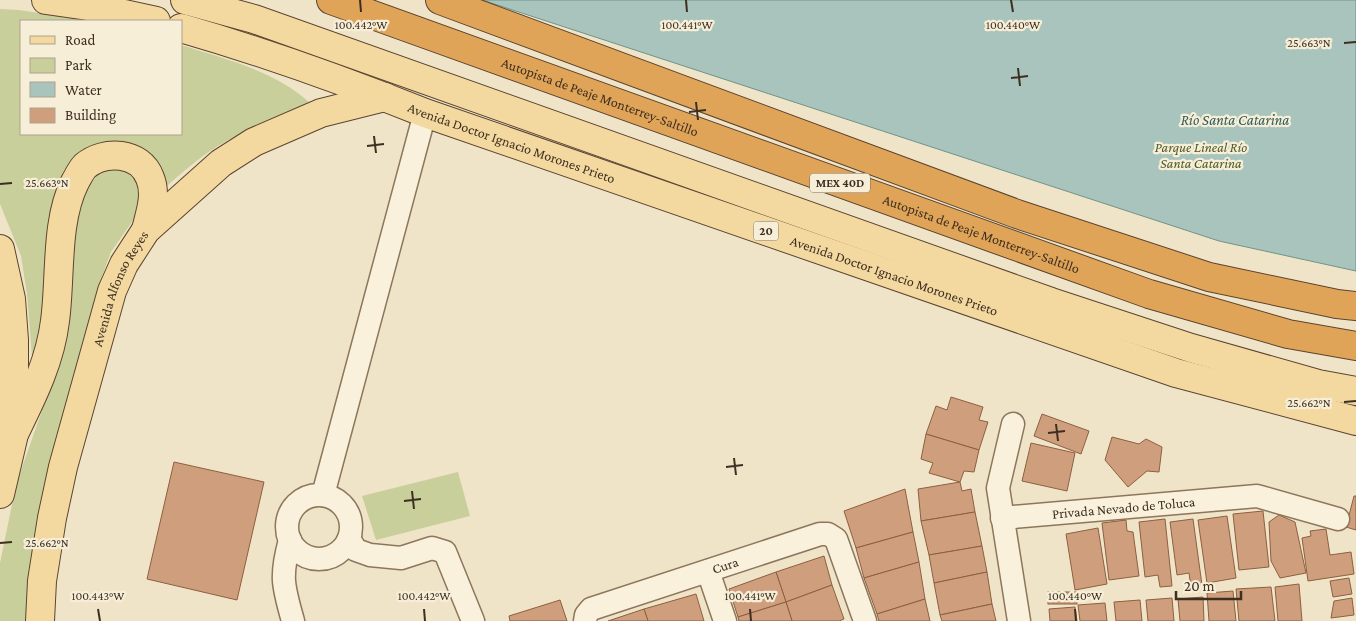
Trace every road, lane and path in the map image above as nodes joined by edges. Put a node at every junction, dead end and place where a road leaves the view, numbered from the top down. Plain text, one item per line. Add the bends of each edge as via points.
1 (46, 0) edge
2 (185, 0) edge
3 (331, 0) edge
4 (440, 0) edge
5 (151, 20) edge
6 (182, 28) edge
7 (384, 97) junction
8 (425, 113) junction
9 (146, 230) junction
10 (0, 249) edge
11 (1356, 306) edge
12 (1356, 346) edge
13 (1356, 391) edge
14 (1356, 421) edge
15 (1013, 424) dead end
16 (14, 434) junction
17 (0, 494) edge
18 (323, 495) junction
19 (1002, 518) junction
20 (1338, 518) dead end
21 (349, 539) junction
22 (290, 540) junction
23 (708, 571) junction
24 (588, 615) edge
25 (40, 621) edge
26 (293, 621) edge
27 (473, 621) edge
28 (725, 621) edge
29 (865, 621) edge
30 (1019, 621) edge

1 - 5 main road
2 - 13 main road, Avenida Doctor Ignacio Morones Prieto / 20 via 263,22 1061,305 1191,348 1318,384
3 - 12 highway, Autopista de Peaje Monterrey-Saltillo / MEX 40D via 1149,294 1288,334
4 - 11 highway, MEX 40D via 1018,214 1209,277
6 - 7 main road, Avenida Doctor Ignacio Morones Prieto / 20
7 - 8 main road, Avenida Doctor Ignacio Morones Prieto / 20
7 - 9 main road, Avenida Alfonso Reyes via 321,113 254,142 220,163
8 - 14 main road, Avenida Doctor Ignacio Morones Prieto / 20 via 1176,373
8 - 18 street
9 - 16 main road via 154,198 145,169 118,155 96,159 83,168 69,197 62,232 56,319 48,357
9 - 25 main road, Avenida Alfonso Reyes via 124,264 112,291 63,467 50,527
10 - 16 main road via 14,340
15 - 19 street via 998,488
16 - 17 main road
18 - 21 street via 340,503 347,511 351,529
18 - 22 street via 304,499 290,512 287,531
19 - 20 street, Privada Nevado de Toluca via 1257,496
19 - 30 street
21 - 22 street via 335,554 320,558 304,555
21 - 27 street via 356,550 370,555 401,558 432,548 445,552
22 - 26 street via 283,579
23 - 24 street, Cura
23 - 28 street
23 - 29 street, Cura via 828,534 836,539

